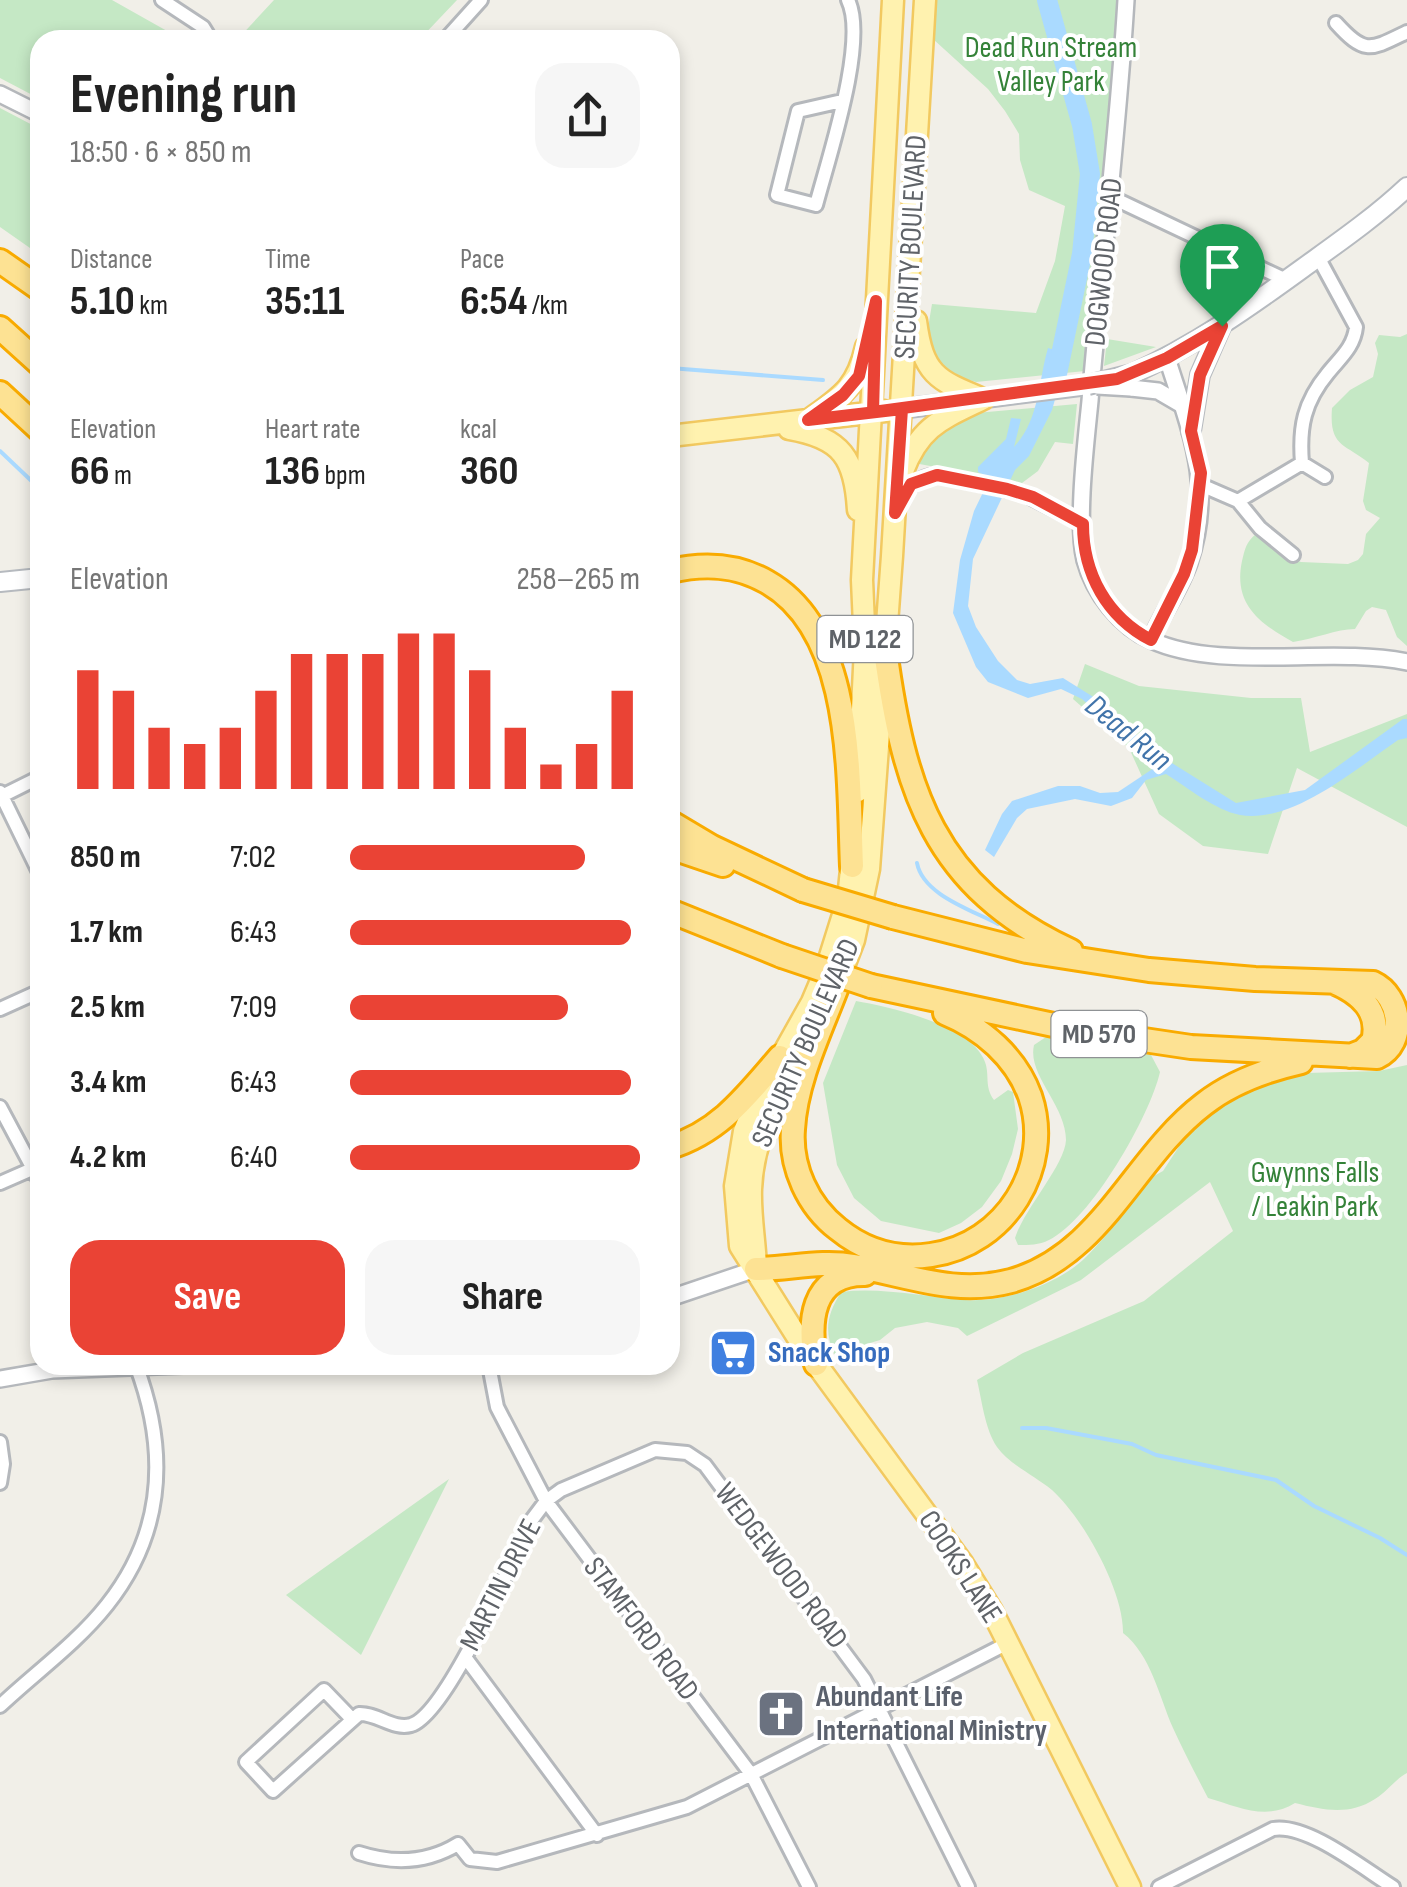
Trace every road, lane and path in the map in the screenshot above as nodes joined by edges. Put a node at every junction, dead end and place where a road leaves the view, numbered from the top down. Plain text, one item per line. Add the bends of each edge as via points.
1 (162, 0) edge
2 (482, 0) edge
3 (848, 0) edge
4 (893, 0) edge
5 (925, 0) edge
6 (1126, 0) edge
7 (1336, 23) dead end
8 (205, 30) edge
9 (454, 30) edge
10 (1407, 32) edge
11 (0, 94) edge
12 (842, 101) junction
13 (30, 109) edge
14 (1407, 187) edge
15 (1111, 198) junction
16 (1318, 257) junction
17 (0, 261) edge
18 (910, 277) junction
19 (1286, 280) junction
20 (30, 282) edge
21 (876, 301) junction
22 (1222, 326) junction
23 (0, 328) edge
24 (30, 355) edge
25 (1167, 358) junction
26 (1132, 381) junction
27 (0, 393) edge
28 (990, 398) junction
29 (1182, 405) junction
30 (902, 409) junction
31 (873, 412) junction
32 (808, 420) junction
33 (30, 421) edge
34 (768, 425) junction
35 (1191, 431) junction
36 (680, 435) edge
37 (1302, 463) junction
38 (1325, 477) dead end
39 (906, 484) junction
40 (1201, 484) junction
41 (1238, 501) junction
42 (1083, 524) junction
43 (1293, 555) dead end
44 (680, 570) edge
45 (30, 579) edge
46 (862, 580) junction
47 (0, 582) edge
48 (1151, 640) junction
49 (885, 650) junction
50 (1407, 662) edge
51 (30, 781) edge
52 (1, 794) edge
53 (680, 828) edge
54 (680, 850) edge
55 (30, 853) edge
56 (852, 866) junction
57 (803, 890) junction
58 (680, 915) edge
59 (1096, 963) junction
60 (841, 976) junction
61 (870, 986) junction
62 (30, 995) edge
63 (0, 1008) edge
64 (1340, 1056) junction
65 (780, 1057) junction
66 (0, 1107) edge
67 (680, 1144) edge
68 (30, 1157) edge
69 (30, 1170) edge
70 (0, 1183) edge
71 (756, 1269) junction
72 (886, 1275) junction
73 (680, 1295) edge
74 (816, 1364) junction
75 (30, 1374) edge
76 (139, 1375) edge
77 (491, 1375) edge
78 (0, 1379) edge
79 (0, 1442) edge
80 (644, 1454) joint
81 (0, 1482) edge
82 (546, 1501) junction
83 (1008, 1643) junction
84 (465, 1657) junction
85 (0, 1706) edge
86 (878, 1709) junction
87 (351, 1718) junction
88 (751, 1774) junction
89 (598, 1835) junction
90 (359, 1853) dead end
91 (809, 1887) edge
92 (968, 1887) edge
93 (1130, 1887) edge
94 (1159, 1887) edge
95 (1393, 1887) edge

1 - 8 street
2 - 9 street
3 - 12 street via 855,31
4 - 21 main road, SECURITY BOULEVARD / MD 122
5 - 18 main road, SECURITY BOULEVARD / MD 122
6 - 15 street, DOGWOOD ROAD
7 - 10 street via 1355,44 1370,48
11 - 13 street
12 - 12 street via 816,206 777,195 798,111
14 - 16 main road
15 - 19 street
15 - 42 street, DOGWOOD ROAD
16 - 19 main road
16 - 37 street via 1354,319 1355,337 1305,409
17 - 20 highway
18 - 28 main road via 926,364 944,382
18 - 30 main road, SECURITY BOULEVARD / MD 122
19 - 22 main road
21 - 31 main road, SECURITY BOULEVARD / MD 122
21 - 32 main road via 859,376
22 - 25 main road
22 - 35 main road via 1200,375
23 - 24 highway
25 - 26 main road
25 - 29 street
26 - 28 main road, bridge
26 - 29 street
27 - 33 highway
28 - 30 main road
28 - 39 main road via 940,420 918,438
29 - 35 street
30 - 31 main road
30 - 39 main road, SECURITY BOULEVARD / MD 122
31 - 32 main road
31 - 46 main road, SECURITY BOULEVARD / MD 122
32 - 34 main road
34 - 36 main road
34 - 46 main road via 814,433 846,456 858,494
35 - 40 street
37 - 38 street
37 - 41 street
39 - 42 street via 937,475 1007,489
39 - 49 main road, SECURITY BOULEVARD / MD 122 via 895,513
40 - 41 street
40 - 48 street via 1189,562
41 - 43 street
42 - 48 street, DOGWOOD ROAD via 1086,562 1098,587 1115,614
44 - 56 highway via 715,565 756,575 790,598 816,632 841,718
45 - 47 main road
46 - 56 main road, SECURITY BOULEVARD / MD 122 via 865,648
48 - 50 street via 1210,654
49 - 59 highway via 904,760 948,852 1009,916
49 - 60 main road, SECURITY BOULEVARD / MD 122 via 869,869
51 - 52 street
52 - 55 street
53 - 57 highway
54 - 57 highway, MD 570
56 - 65 main road, SECURITY BOULEVARD / MD 122 via 826,968
57 - 59 highway, MD 570, bridge via 980,940
58 - 61 highway, MD 570, bridge
59 - 64 highway, MD 570 via 1199,976 1373,983 1387,990 1396,1008 1390,1048 1377,1057
60 - 61 highway via 795,1109 793,1147 803,1184 826,1219 878,1252 916,1257 960,1249 992,1230 1017,1200 1036,1142 1030,1096 1009,1059 980,1031
60 - 71 main road, SECURITY BOULEVARD / MD 122 via 760,1135 751,1188
61 - 64 highway, MD 570 via 1191,1047
62 - 63 street
64 - 72 highway via 1258,1074 1222,1090 1156,1152 1083,1241 1040,1270 971,1287
65 - 67 highway via 720,1123
65 - 71 main road, SECURITY BOULEVARD / MD 122 via 737,1161 740,1246
66 - 68 street
69 - 70 street
71 - 72 highway via 832,1264
71 - 73 street
71 - 74 main road, COOKS LANE / MD 122
72 - 74 highway via 839,1279 819,1298 811,1324
74 - 83 main road, COOKS LANE / MD 122 via 963,1564
75 - 78 street
76 - 85 street via 158,1463 154,1504 136,1560 105,1608
77 - 82 street, STAMFORD ROAD via 497,1407
79 - 81 street
80 - 82 street, MARTIN DRIVE
80 - 86 street, WEDGEWOOD ROAD via 676,1450 705,1466 852,1662
82 - 84 street, MARTIN DRIVE
82 - 88 street, STAMFORD ROAD
83 - 86 street
83 - 93 main road, COOKS LANE
84 - 87 street, MARTIN DRIVE via 430,1711 412,1724 365,1713
84 - 89 street
86 - 88 street
86 - 92 street, WEDGEWOOD ROAD
87 - 87 street via 273,1791 246,1762 324,1690
88 - 89 street via 668,1814
88 - 91 street, STAMFORD ROAD
89 - 90 street via 487,1863 470,1859 458,1844 400,1862
94 - 95 street via 1273,1829 1294,1829

